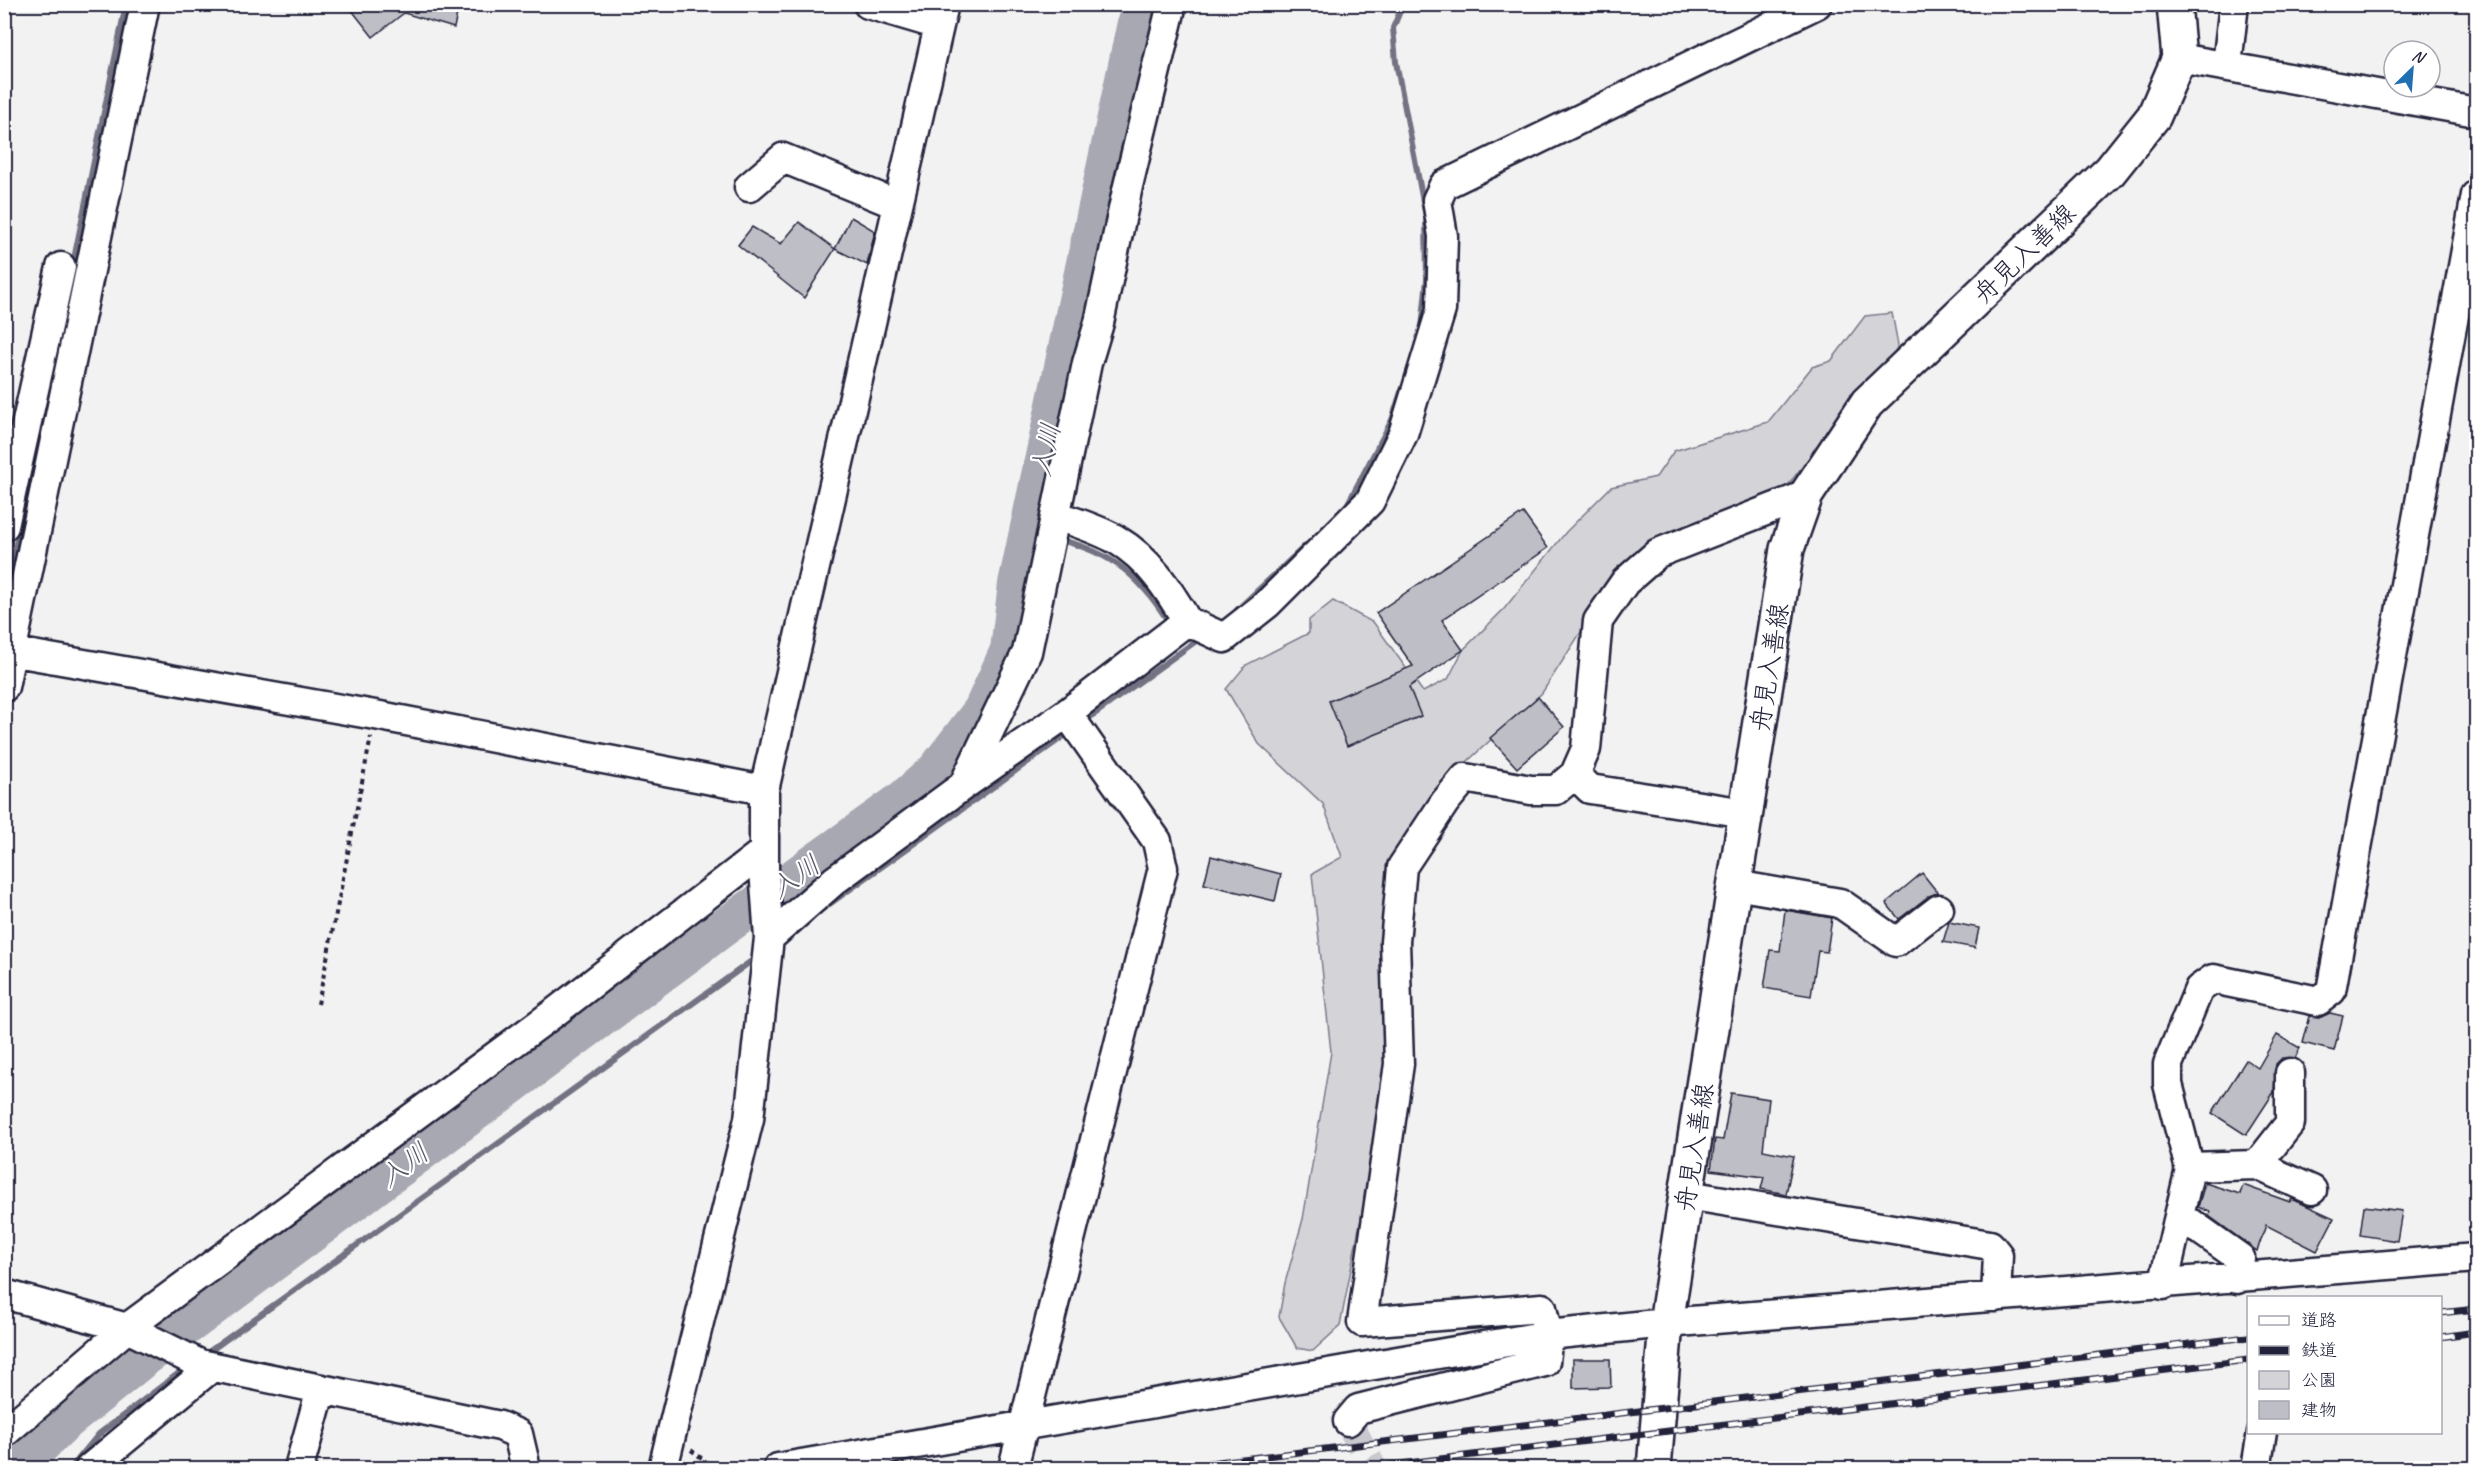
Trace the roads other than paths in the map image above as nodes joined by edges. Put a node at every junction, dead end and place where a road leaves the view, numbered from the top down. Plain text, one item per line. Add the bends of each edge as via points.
1 (145, 4) edge
2 (868, 4) edge
3 (1172, 4) edge
4 (1817, 4) edge
5 (2174, 4) edge
6 (2234, 4) edge
7 (942, 14) edge
8 (2179, 58) junction
9 (2227, 65) junction
10 (2476, 112) edge
11 (748, 187) dead end
12 (2476, 195) edge
13 (898, 205) junction
14 (61, 267) dead end
15 (1806, 495) junction
16 (1056, 515) junction
17 (4, 526) edge
18 (1187, 621) junction
19 (9, 651) edge
20 (4, 687) edge
21 (1067, 713) junction
22 (1575, 774) junction
23 (964, 785) junction
24 (764, 790) junction
25 (1746, 813) junction
26 (764, 860) junction
27 (1735, 885) junction
28 (1939, 909) dead end
29 (769, 930) junction
30 (2290, 1072) dead end
31 (2257, 1165) junction
32 (2189, 1167) junction
33 (2312, 1190) dead end
34 (1687, 1195) junction
35 (2192, 1224) dead end
36 (2476, 1258) edge
37 (2236, 1279) junction
38 (2163, 1285) junction
39 (2288, 1286) edge
40 (4, 1294) edge
41 (1996, 1297) junction
42 (1666, 1323) junction
43 (135, 1331) junction
44 (1548, 1335) junction
45 (206, 1366) junction
46 (321, 1389) junction
47 (1348, 1421) dead end
48 (1025, 1428) junction
49 (4, 1433) edge
50 (2262, 1434) edge
51 (90, 1468) edge
52 (299, 1468) edge
53 (526, 1468) edge
54 (663, 1468) edge
55 (778, 1468) edge
56 (1013, 1468) edge
57 (1654, 1468) edge
58 (2256, 1468) edge

1 - 19 street
2 - 7 street
3 - 16 street via 1087,363
4 - 18 street via 1444,185 1437,200 1443,236 1441,310 1402,434 1370,501 1267,604 1224,638
5 - 8 main road, 舟見入善線
6 - 9 street
7 - 13 street
8 - 9 street
8 - 15 main road, 舟見入善線 via 2154,116 2110,171 1867,403
9 - 10 street
11 - 13 street via 783,158
12 - 32 street via 2331,991 2318,1001 2213,979 2199,989 2168,1064 2168,1084
13 - 24 street
14 - 17 street
15 - 22 street via 1658,553 1625,582 1598,621 1586,749
15 - 25 main road, 舟見入善線 via 1787,549
16 - 18 street via 1117,540 1143,561 1166,586
16 - 23 street via 1027,651
18 - 21 street
19 - 20 street
19 - 24 street
21 - 23 street
21 - 48 street via 1157,841 1163,868
22 - 25 street via 1590,789
22 - 44 street via 1556,790 1531,790 1465,778 1402,867 1395,942 1399,1064 1362,1322 1542,1308
23 - 29 street
24 - 26 street
25 - 27 main road, 舟見入善線
26 - 29 street
26 - 43 street via 554,1013
27 - 28 street via 1840,903 1896,942
27 - 34 main road, 舟見入善線
29 - 54 street via 749,1119
30 - 31 street via 2290,1123
31 - 32 street
31 - 33 street
32 - 38 street
34 - 41 street via 1990,1245 1998,1255
34 - 42 main road, 舟見入善線
35 - 37 street via 2240,1258
36 - 39 street
37 - 38 street
37 - 39 street
38 - 41 street
40 - 43 street
41 - 42 street
42 - 44 street
42 - 57 main road, 舟見入善線
43 - 45 street
43 - 49 street
44 - 47 street via 1545,1362 1358,1409
44 - 48 street
45 - 46 street
45 - 51 street
46 - 52 street
46 - 53 street via 500,1426 518,1434
48 - 55 street
48 - 56 street
50 - 58 street

